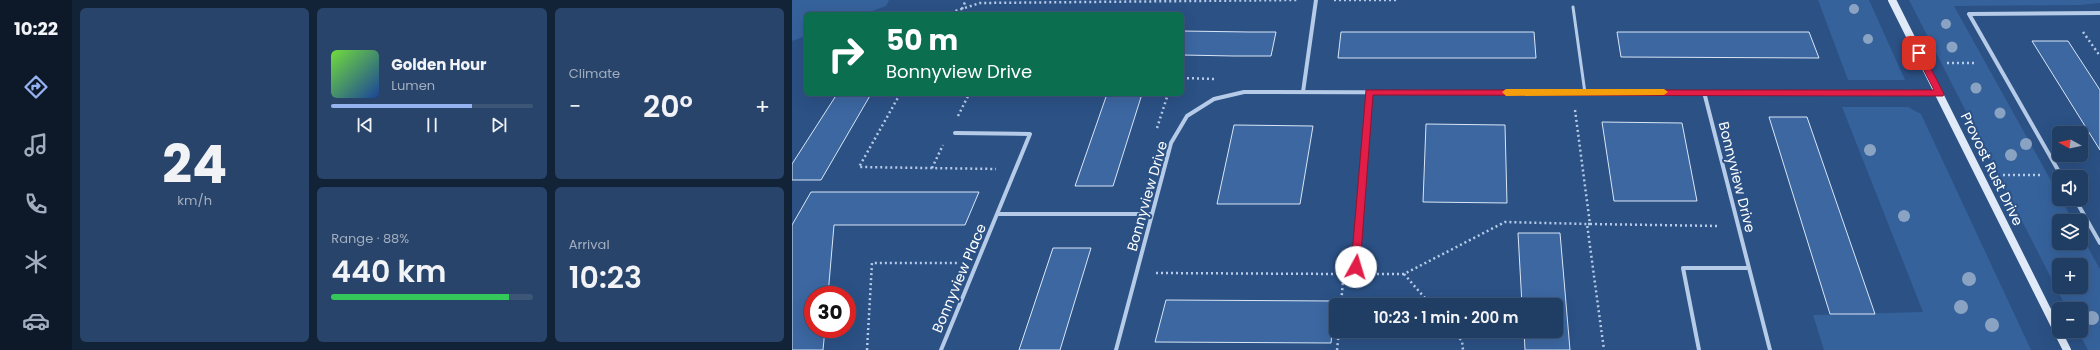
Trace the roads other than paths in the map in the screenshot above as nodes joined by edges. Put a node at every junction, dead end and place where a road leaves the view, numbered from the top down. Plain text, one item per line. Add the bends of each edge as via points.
1 (1316, 0) edge
2 (1892, 0) edge
3 (1573, 7) dead end
4 (2100, 13) edge
5 (1303, 92) junction
6 (1369, 92) junction
7 (1704, 92) junction
8 (1585, 93) junction
9 (1940, 94) junction
10 (955, 133) dead end
11 (2059, 170) edge
12 (2079, 206) edge
13 (998, 214) junction
14 (1152, 214) junction
15 (2100, 243) edge
16 (1356, 267) dead end
17 (1748, 268) junction
18 (941, 350) edge
19 (1116, 350) edge
20 (1699, 350) edge
21 (1770, 350) edge
22 (2067, 350) edge

1 - 5 street
2 - 9 street, Provost Rust Drive
3 - 8 lane
4 - 11 street via 1969,14
5 - 6 street, Bonnyview Drive
5 - 14 street, Bonnyview Drive via 1244,92 1214,99 1187,116 1171,143
6 - 8 street, Bonnyview Drive
6 - 16 street
7 - 8 street, Bonnyview Drive
7 - 9 street, Bonnyview Drive
7 - 17 street, Bonnyview Drive
9 - 22 street, Provost Rust Drive
10 - 13 street, Bonnyview Place via 1030,134
12 - 15 street
13 - 14 street, Bonnyview Place
13 - 18 street, Bonnyview Place
14 - 19 street, Bonnyview Drive
17 - 20 street via 1683,268
17 - 21 street, Bonnyview Drive

